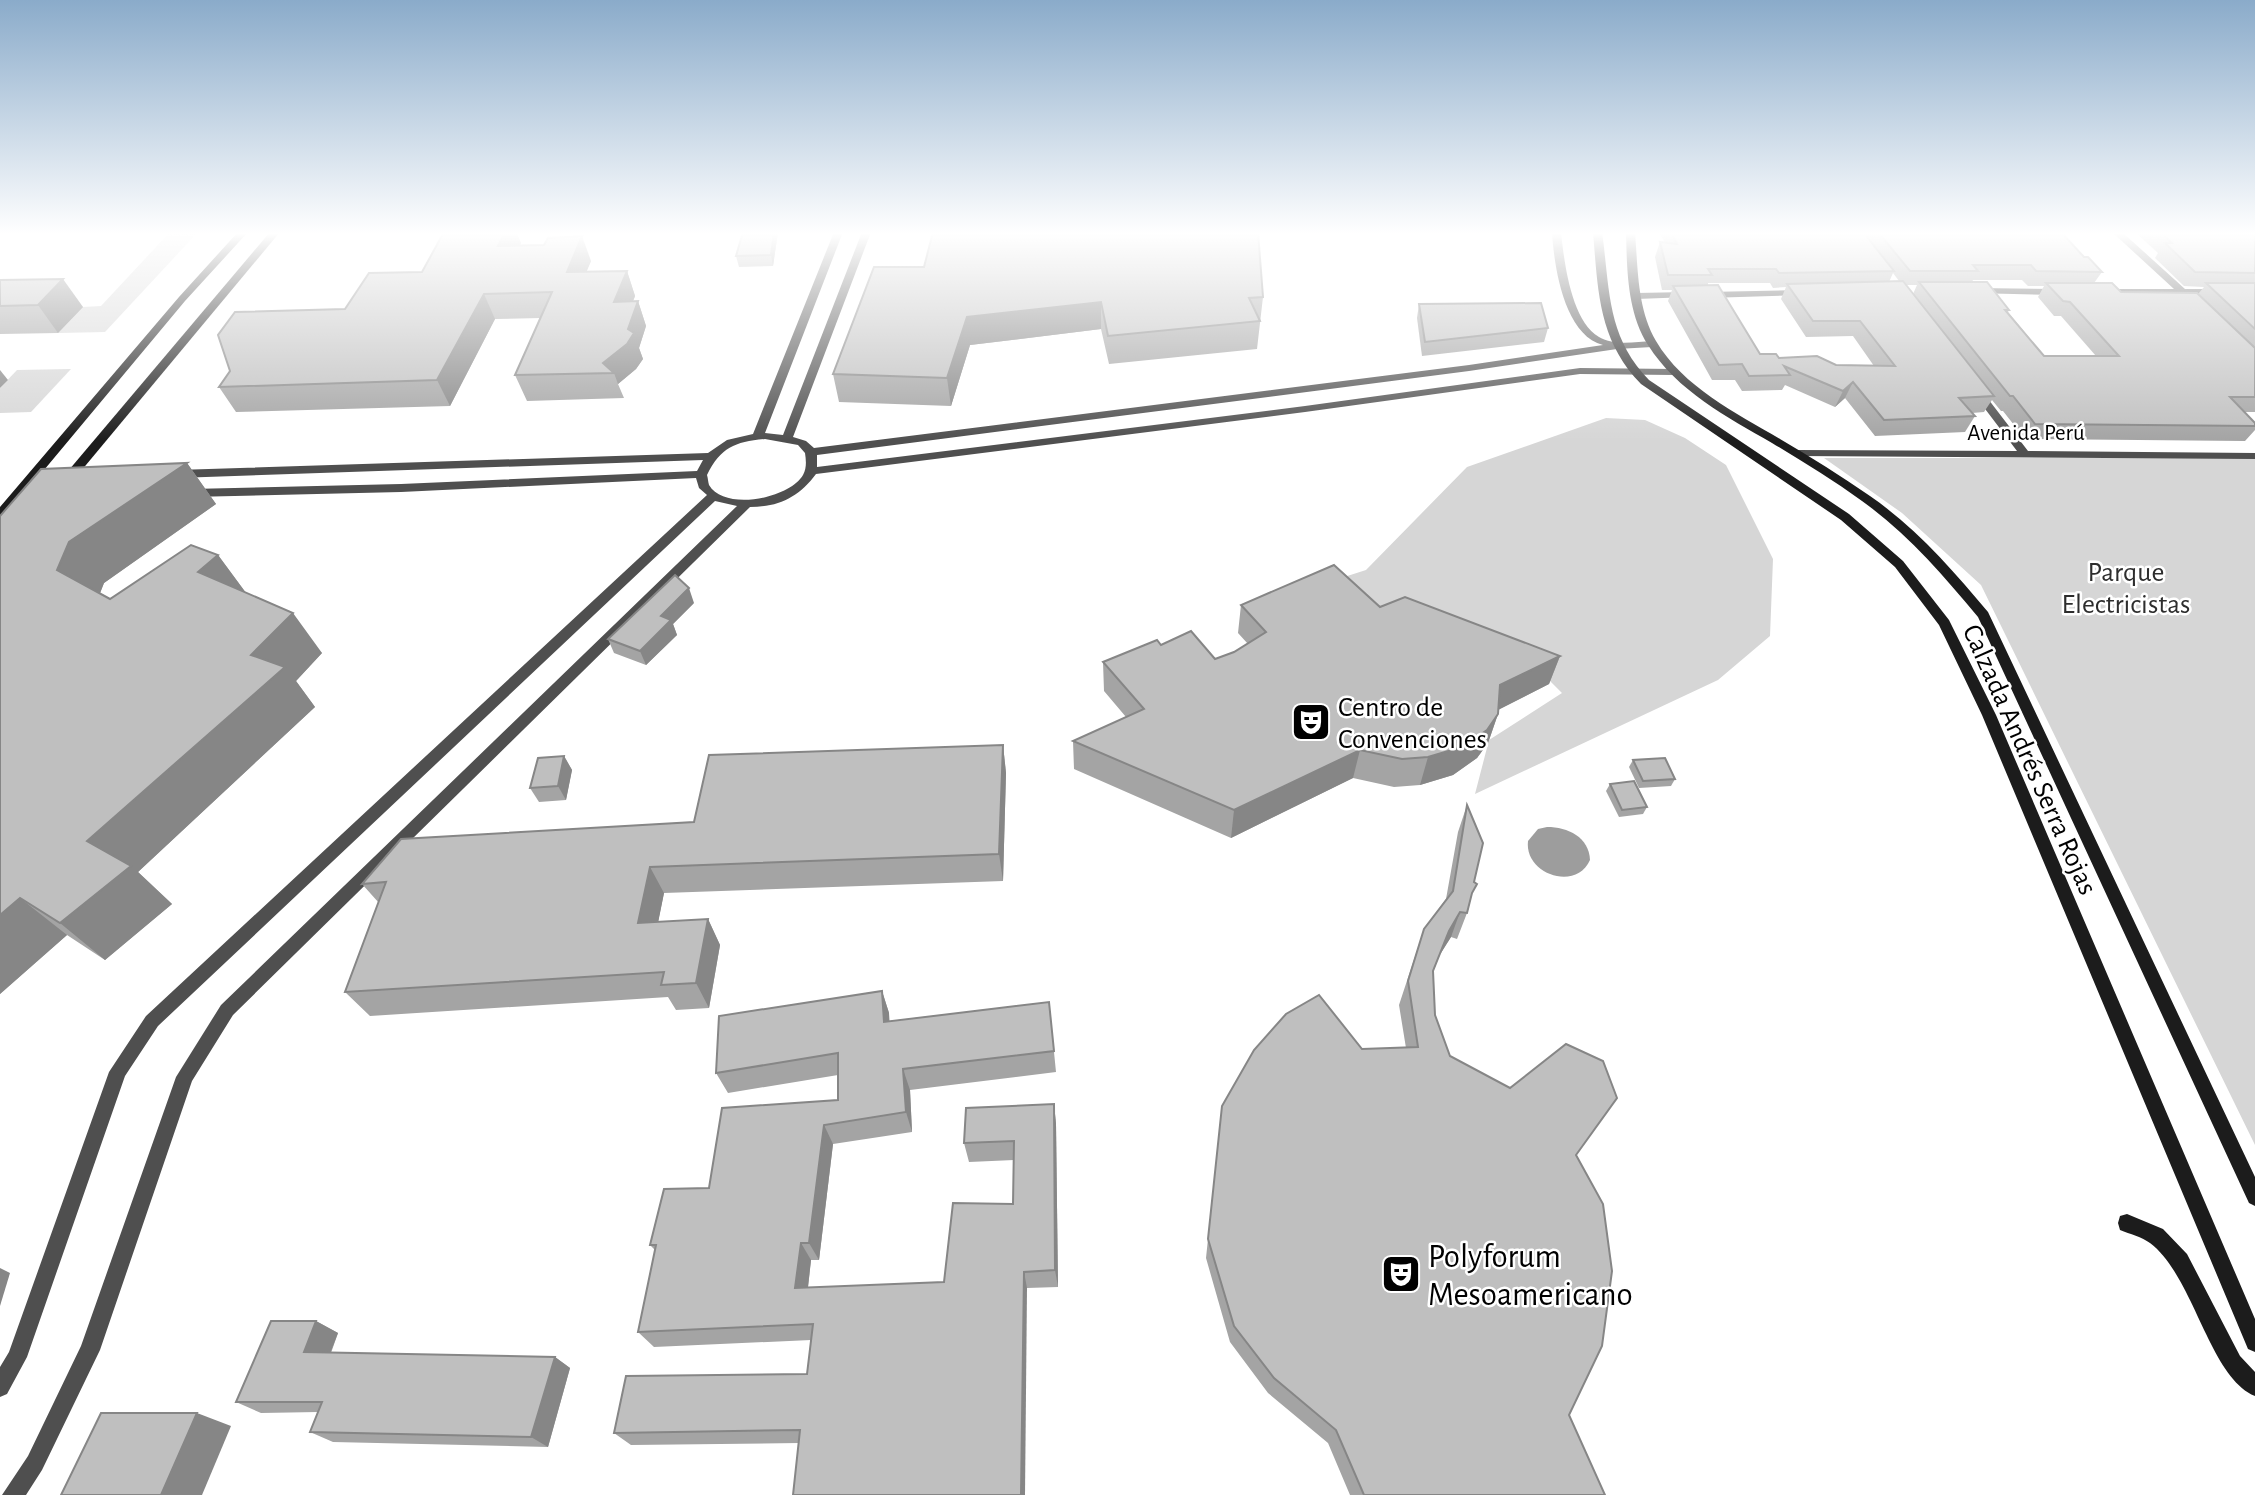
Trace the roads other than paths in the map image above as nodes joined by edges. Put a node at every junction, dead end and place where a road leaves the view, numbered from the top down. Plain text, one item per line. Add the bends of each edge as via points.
1 (180, 302) edge
2 (212, 302) edge
3 (811, 302) edge
4 (840, 302) edge
5 (1571, 302) edge
6 (1608, 302) edge
7 (1637, 302) edge
8 (1652, 344) junction
9 (1617, 346) junction
10 (1674, 372) junction
11 (1637, 374) junction
12 (1973, 388) edge
13 (758, 436) junction
14 (788, 438) junction
15 (811, 452) junction
16 (1797, 453) junction
17 (2024, 453) junction
18 (711, 456) junction
19 (2255, 456) edge
20 (812, 471) junction
21 (161, 474) edge
22 (700, 474) junction
23 (82, 477) edge
24 (52, 480) junction
25 (179, 494) dead end
26 (712, 497) junction
27 (746, 505) junction
28 (0, 514) edge
29 (2255, 1197) edge
30 (2127, 1223) dead end
31 (2255, 1342) edge
32 (2255, 1386) edge
33 (0, 1387) edge
34 (13, 1495) edge

1 - 24 main road
2 - 24 main road
3 - 13 street
4 - 14 street
5 - 9 street via 1582,327 1594,340
6 - 9 main road, Calzada Andrés Serra Rojas
7 - 8 main road, Calzada Andrés Serra Rojas
8 - 9 street
8 - 10 main road, Calzada Andrés Serra Rojas
9 - 11 main road, Calzada Andrés Serra Rojas
9 - 15 street
10 - 11 street
10 - 16 main road, Calzada Andrés Serra Rojas via 1742,422
11 - 20 street via 1580,371
11 - 31 main road, Calzada Andrés Serra Rojas via 1845,517 1899,564 1944,623 1989,715
12 - 17 street
13 - 14 street
13 - 18 street via 732,442
14 - 15 street
15 - 20 street
16 - 17 street, Avenida Perú
16 - 29 main road, Calzada Andrés Serra Rojas via 1888,515 1938,561 1983,615
17 - 19 street, Avenida Perú
18 - 21 street
18 - 22 street
20 - 27 street via 791,493
22 - 25 street
22 - 26 street
23 - 24 street
24 - 28 main road
26 - 27 street
26 - 33 street via 152,1021 118,1072 17,1357
27 - 34 street via 227,1010 185,1077 90,1350 35,1463
30 - 32 main road via 2156,1236 2180,1261 2232,1363

